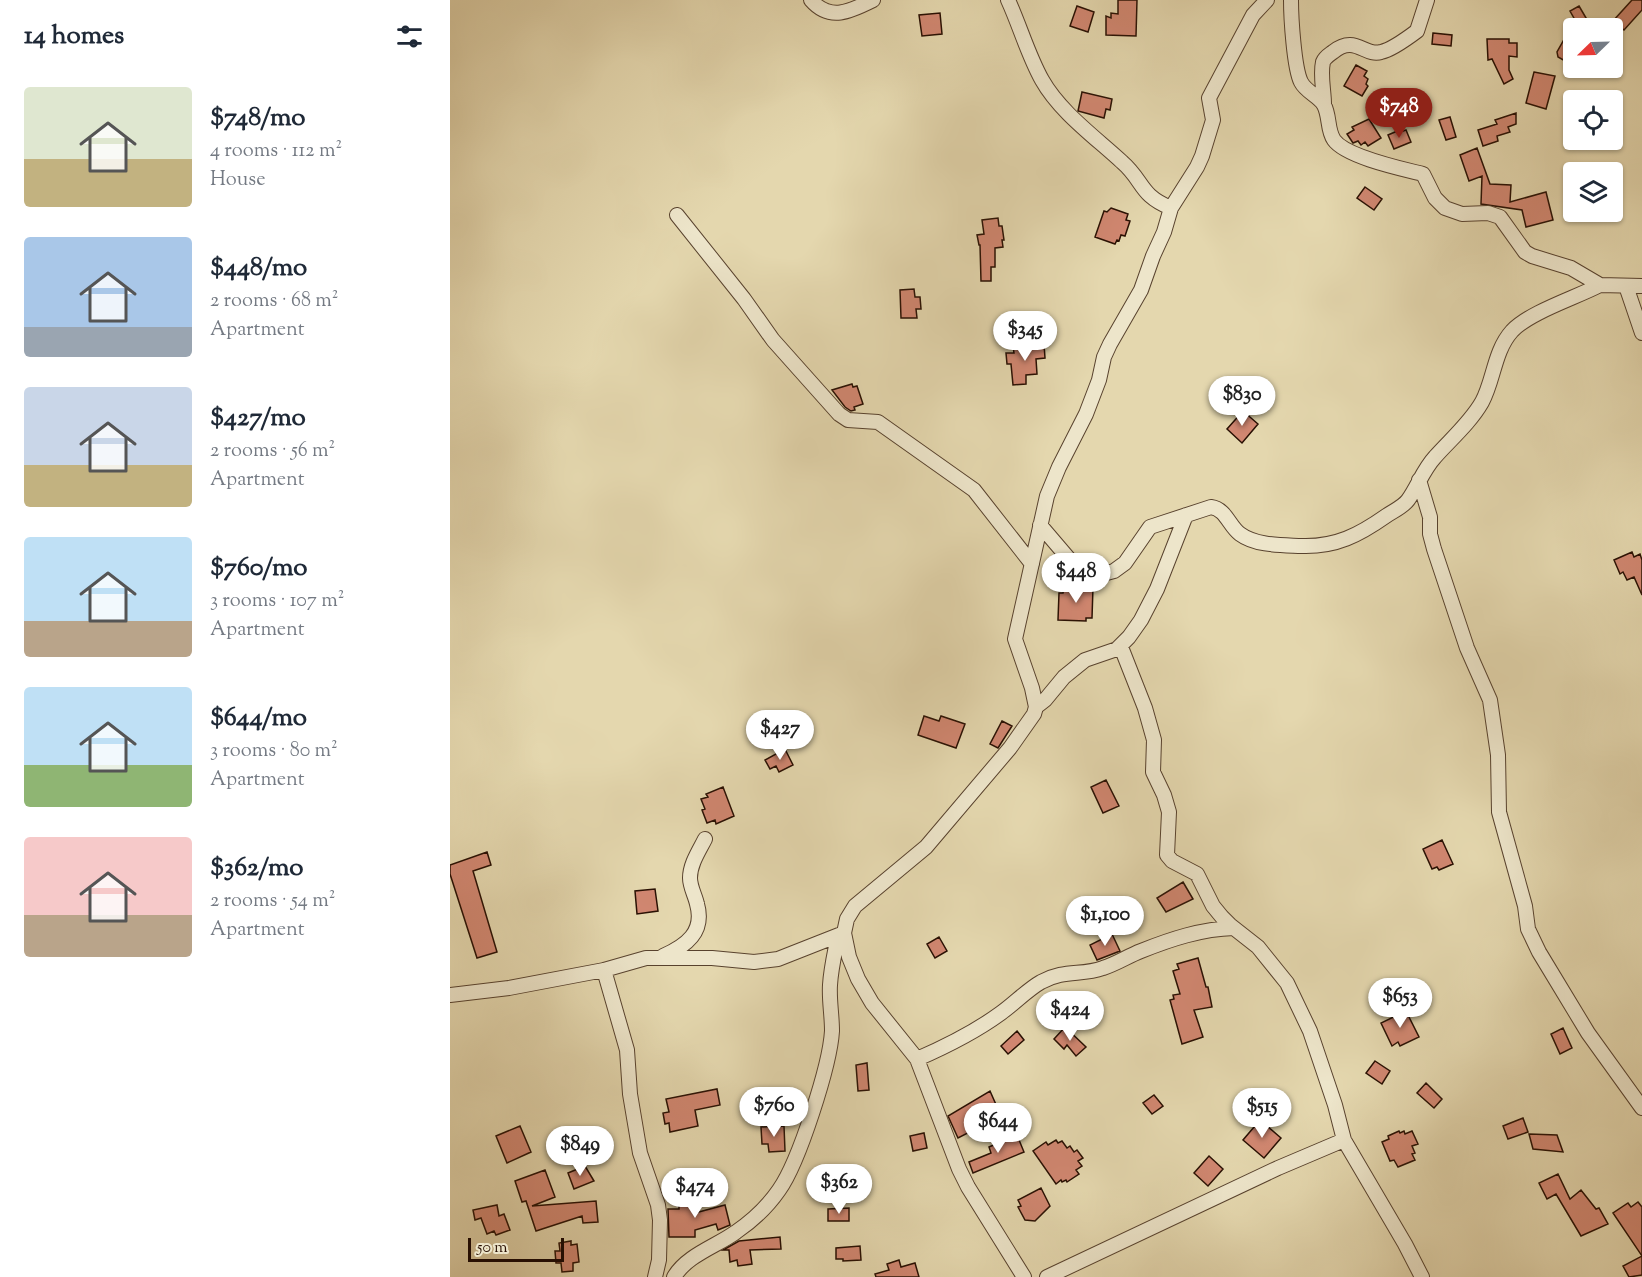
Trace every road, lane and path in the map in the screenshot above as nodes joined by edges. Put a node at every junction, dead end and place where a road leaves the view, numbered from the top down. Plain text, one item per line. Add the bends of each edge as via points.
1 (811, 0) edge
2 (873, 0) edge
3 (1008, 0) edge
4 (1267, 0) edge
5 (1291, 0) edge
6 (1426, 0) edge
7 (1324, 104) junction
8 (1171, 208) junction
9 (677, 215) dead end
10 (1600, 285) junction
11 (1626, 286) junction
12 (1642, 286) edge
13 (1642, 333) edge
14 (1419, 480) junction
15 (1186, 515) junction
16 (1040, 525) junction
17 (1032, 564) junction
18 (1121, 647) junction
19 (1036, 707) junction
20 (705, 839) dead end
21 (1234, 928) junction
22 (841, 934) junction
23 (661, 957) junction
24 (604, 970) junction
25 (450, 995) edge
26 (917, 1059) junction
27 (1642, 1108) edge
28 (1344, 1140) junction
29 (655, 1277) edge
30 (674, 1277) edge
31 (1024, 1277) edge
32 (1047, 1277) edge
33 (1422, 1277) edge

1 - 2 street via 820,10 831,13
3 - 8 street via 1042,80 1052,93 1095,140 1123,162 1148,194
4 - 8 street via 1253,15 1209,98 1213,120 1202,156
5 - 7 street via 1301,82
6 - 7 street via 1417,31 1385,51 1375,53 1348,45 1326,58
7 - 10 street via 1333,139 1346,150 1423,174 1433,195 1445,208 1462,214 1488,213 1500,217 1525,252 1571,268
8 - 16 street via 1142,290 1104,357 1086,414 1047,496
9 - 17 street via 773,340 838,414 848,420 878,422 974,490
10 - 11 street
10 - 14 street via 1536,315 1511,332 1474,416 1432,460
11 - 12 street
11 - 13 street
14 - 15 street via 1408,500 1366,531 1322,545 1250,539 1217,508
14 - 27 street via 1434,549 1467,648 1490,700 1498,755 1499,812 1528,929 1587,1033
15 - 16 street via 1150,527 1125,563 1099,576 1075,566
15 - 18 street via 1148,608
16 - 17 street
17 - 19 street via 1015,639
18 - 19 street via 1085,660
18 - 21 street via 1154,740 1153,772 1169,812 1167,855 1197,874 1213,906
19 - 22 street via 1010,748 926,847 855,906
20 - 23 street via 690,870 699,927 683,945
21 - 26 street via 1192,933 1101,969 1057,975 967,1036
21 - 28 street via 1258,947 1287,982 1310,1031
22 - 23 street via 778,959 754,962
22 - 26 street via 865,992
22 - 30 street via 830,987 831,1042 806,1131 788,1174 764,1207 737,1231 678,1270
23 - 24 street
24 - 25 street
24 - 29 street via 627,1050 640,1153 658,1205 659,1260
26 - 31 street via 959,1169
28 - 32 street
28 - 33 street

